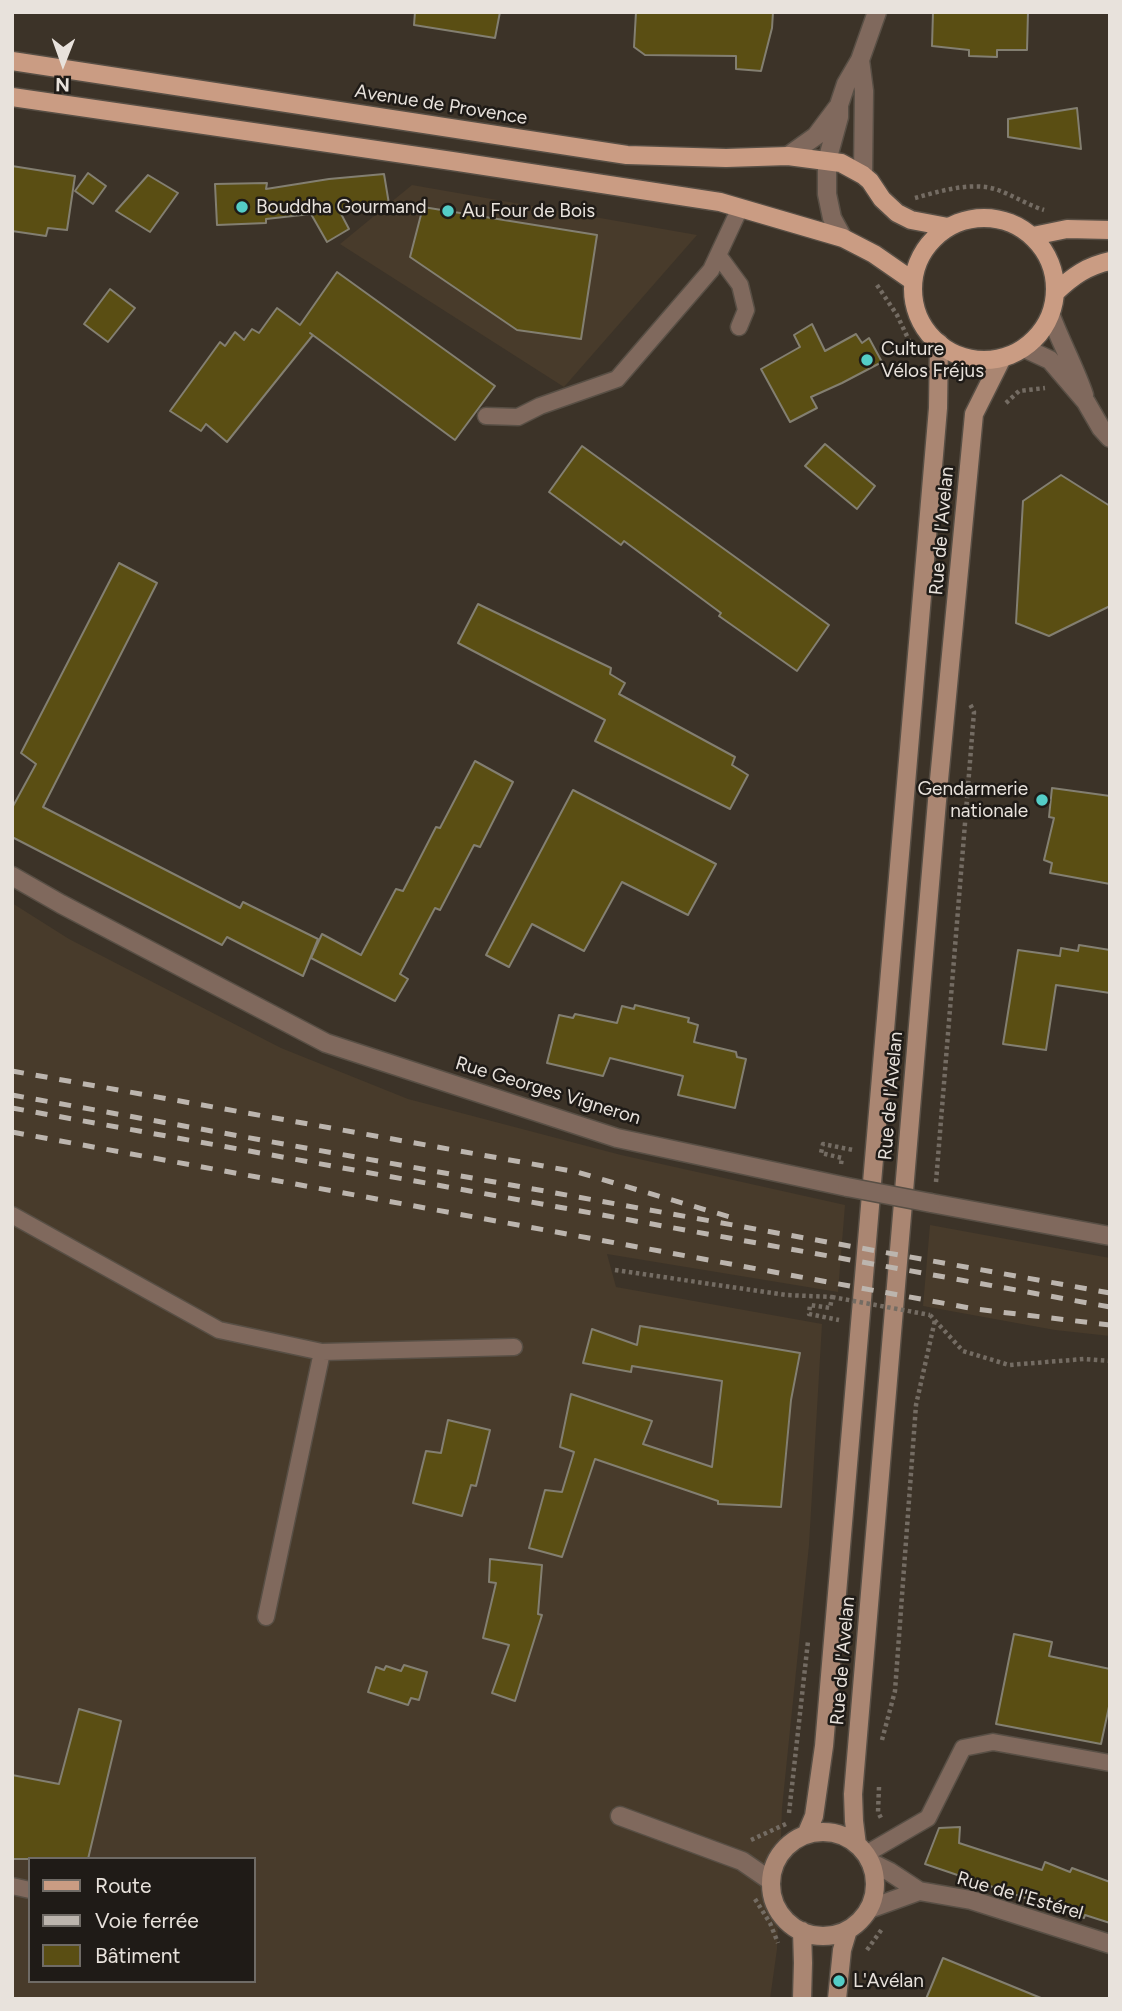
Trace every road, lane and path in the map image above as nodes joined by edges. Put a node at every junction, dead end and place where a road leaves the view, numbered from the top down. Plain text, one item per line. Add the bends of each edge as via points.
1 (877, 12) edge
2 (860, 60) junction
3 (12, 61) edge
4 (12, 97) edge
5 (839, 105) junction
6 (788, 156) junction
7 (827, 161) junction
8 (863, 175) junction
9 (911, 199) dead end
10 (740, 208) junction
11 (1047, 211) dead end
12 (948, 227) junction
13 (1110, 230) edge
14 (1033, 236) junction
15 (843, 238) junction
16 (718, 255) junction
17 (1110, 261) edge
18 (872, 278) dead end
19 (913, 281) junction
20 (1056, 292) junction
21 (1051, 316) junction
22 (739, 327) dead end
23 (939, 344) junction
24 (1024, 348) junction
25 (1002, 358) junction
26 (918, 360) dead end
27 (1054, 387) dead end
28 (1086, 402) junction
29 (1001, 410) dead end
30 (486, 416) dead end
31 (1110, 438) edge
32 (967, 696) dead end
33 (12, 876) edge
34 (844, 1148) dead end
35 (842, 1158) dead end
36 (933, 1203) junction
37 (12, 1215) edge
38 (1110, 1236) edge
39 (615, 1270) dead end
40 (832, 1297) junction
41 (828, 1318) dead end
42 (935, 1320) junction
43 (514, 1347) dead end
44 (322, 1352) junction
45 (1110, 1361) edge
46 (267, 1617) dead end
47 (882, 1742) dead end
48 (1110, 1763) edge
49 (620, 1816) dead end
50 (806, 1836) junction
51 (864, 1854) junction
52 (772, 1881) junction
53 (919, 1891) junction
54 (750, 1893) dead end
55 (869, 1909) junction
56 (888, 1920) dead end
57 (848, 1930) junction
58 (802, 1931) junction
59 (1110, 1944) edge
60 (780, 1948) dead end
61 (864, 1955) dead end
62 (802, 1999) edge
63 (837, 1999) edge

1 - 2 street
2 - 5 street
2 - 8 street
3 - 6 main road, Avenue de Provence via 627,155
4 - 10 main road
5 - 6 street via 816,136
5 - 7 street
6 - 7 main road, Avenue de Provence
7 - 8 main road, Avenue de Provence
7 - 15 street via 827,194 832,218
8 - 12 main road via 897,213
9 - 11 path via 960,186 996,189
10 - 15 main road
10 - 16 lane
12 - 14 main road via 992,218 1007,220
12 - 19 main road via 924,250
13 - 14 main road via 1068,229
14 - 20 main road via 1050,261
15 - 19 main road
16 - 22 lane via 740,285 746,310
16 - 30 lane via 711,270 617,379 518,417
17 - 20 main road via 1086,268
18 - 26 path via 897,315
19 - 23 main road via 918,316
20 - 21 main road
21 - 24 main road
21 - 28 street
23 - 25 main road via 969,359
23 - 50 main road, Rue de l'Avelan via 937,422 824,1746 814,1816
24 - 25 main road
24 - 28 street via 1050,360
25 - 51 main road, Rue de l'Avelan via 974,414 937,801 853,1794 854,1821
27 - 29 path via 1019,391
28 - 31 street
32 - 36 path via 974,712
33 - 36 street, Rue Georges Vigneron, bridge via 326,1042 617,1138
34 - 35 path via 823,1144 821,1153
36 - 38 street, Rue Georges Vigneron
37 - 44 lane via 219,1330
39 - 40 path via 786,1295
40 - 41 path via 830,1308 810,1305 809,1314
40 - 42 path, bridge via 930,1315
42 - 45 path via 963,1351 1009,1365
42 - 47 path via 916,1405 895,1691
43 - 44 lane
44 - 46 lane
48 - 51 lane via 993,1742 963,1748 928,1818
49 - 52 street via 742,1861
50 - 51 main road via 832,1833 846,1838
50 - 52 main road via 782,1853
51 - 53 street, Rue de l'Estérel
51 - 55 main road via 875,1878
52 - 58 main road via 779,1911
53 - 55 street, Rue de l'Estérel
53 - 59 street, Rue de l'Estérel via 971,1900
54 - 60 path
55 - 57 main road
56 - 61 path
57 - 58 main road via 817,1936
57 - 63 main road
58 - 62 main road

